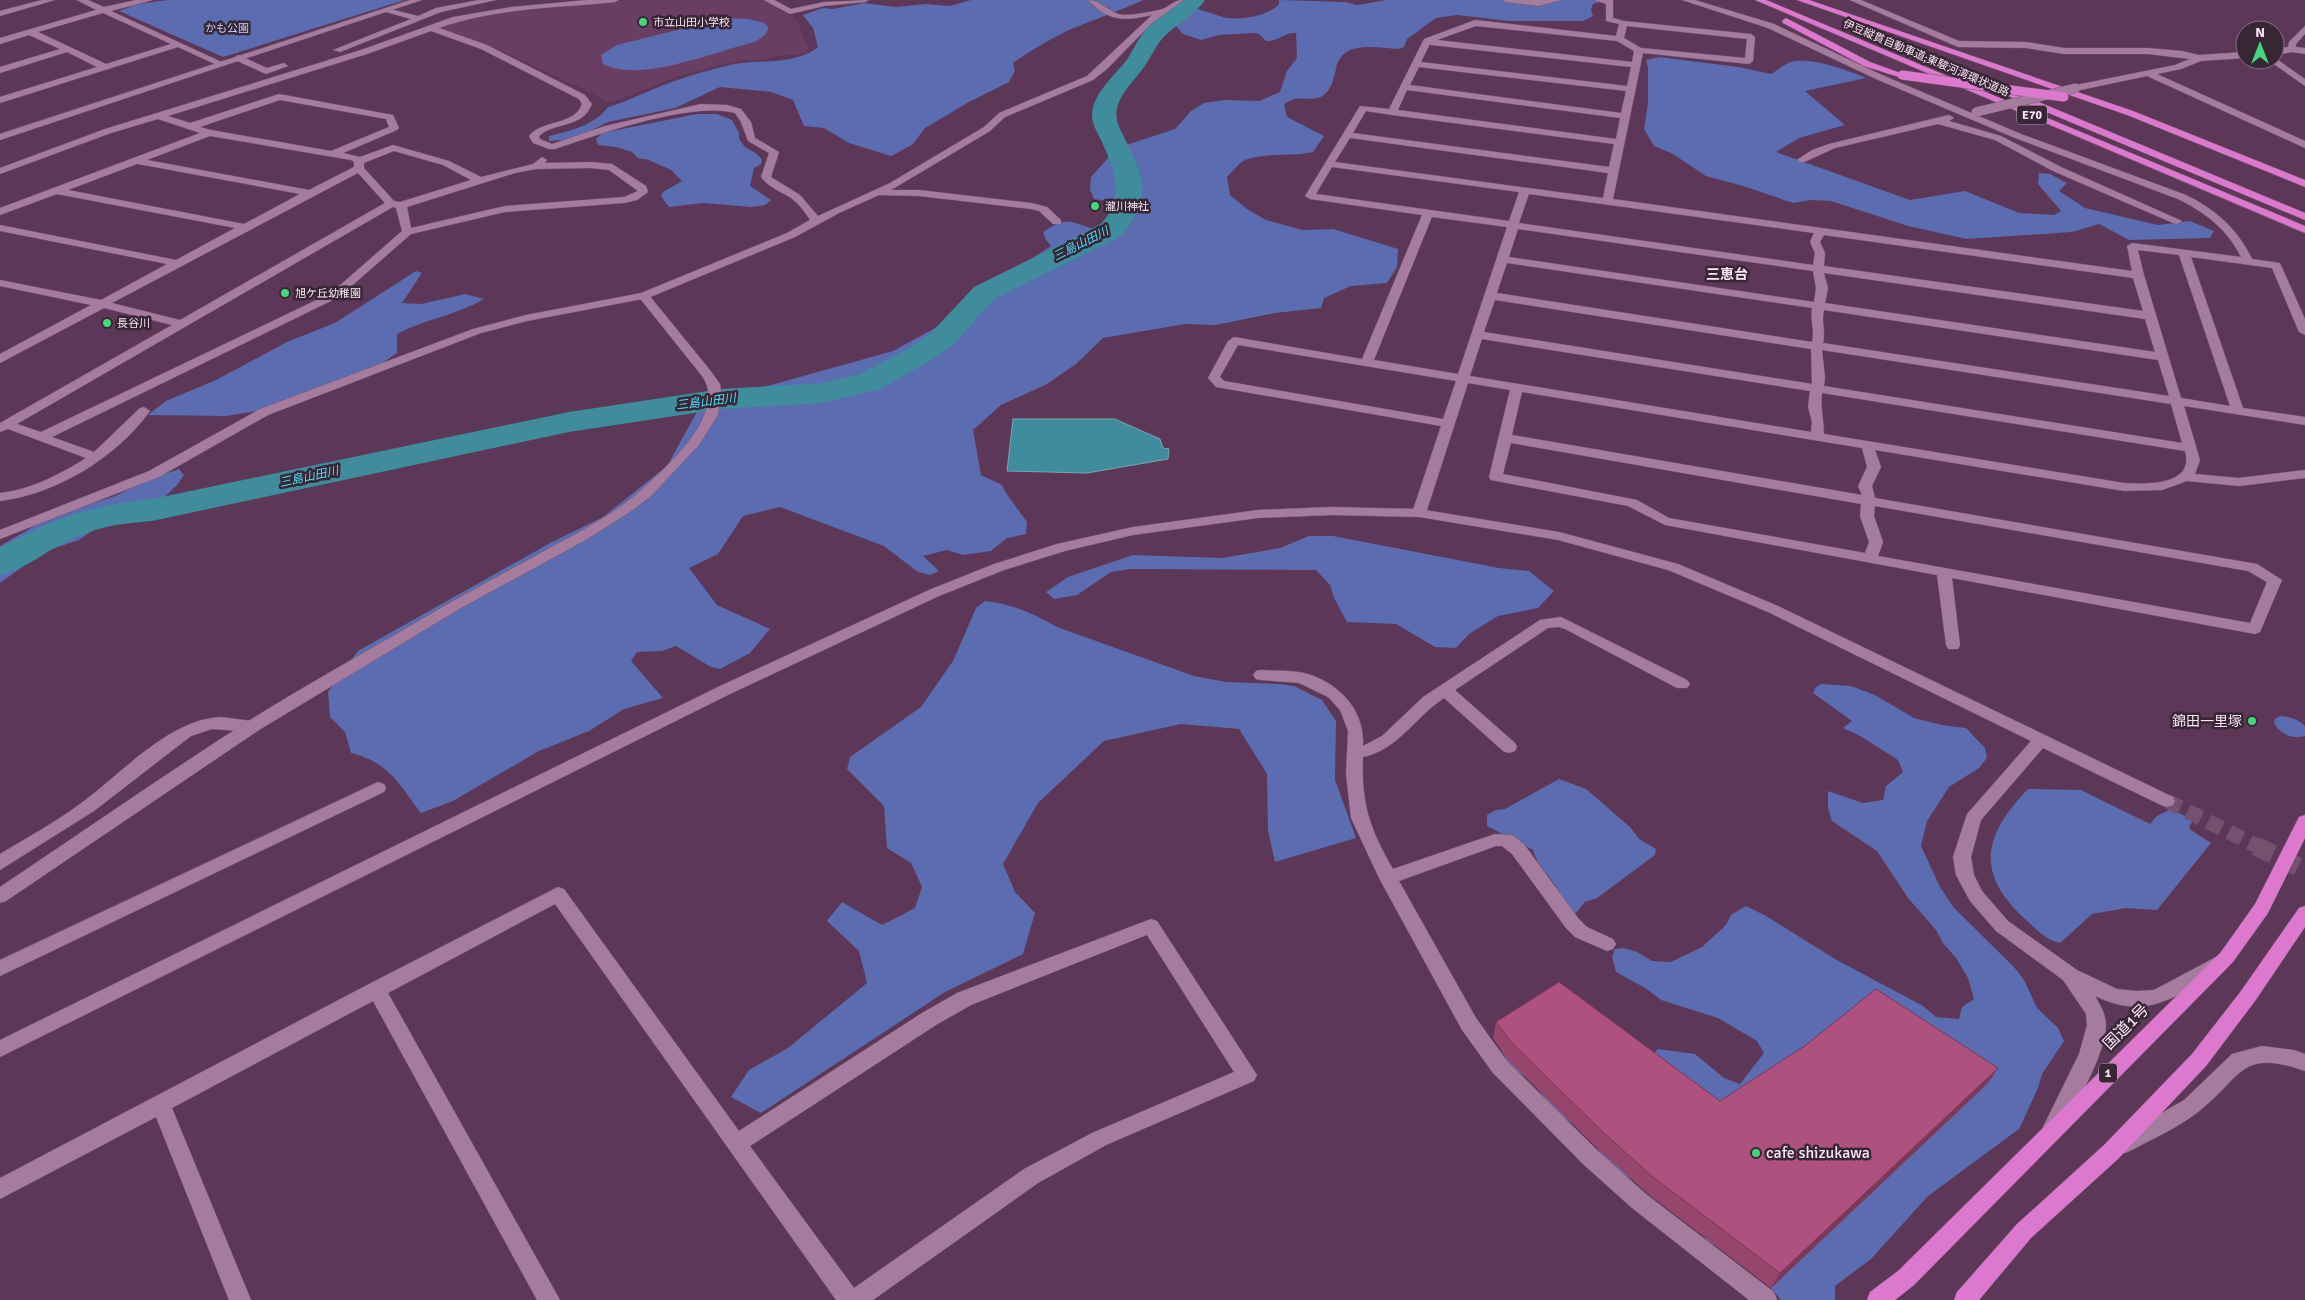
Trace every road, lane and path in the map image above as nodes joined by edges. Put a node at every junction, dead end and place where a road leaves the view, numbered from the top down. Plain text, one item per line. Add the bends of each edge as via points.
1 (51, 0) edge
2 (80, 0) edge
3 (149, 0) edge
4 (418, 0) edge
5 (492, 0) edge
6 (615, 0) edge
7 (768, 0) edge
8 (864, 0) edge
9 (1092, 0) edge
10 (1180, 0) edge
11 (1506, 0) edge
12 (1558, 0) edge
13 (1598, 0) edge
14 (1686, 0) edge
15 (1746, 0) edge
16 (1759, 0) edge
17 (1782, 0) edge
18 (1801, 0) edge
19 (1854, 0) edge
20 (105, 10) junction
21 (389, 10) junction
22 (1161, 11) junction
23 (0, 14) edge
24 (417, 18) junction
25 (1624, 23) junction
26 (429, 27) junction
27 (2305, 29) edge
28 (30, 32) junction
29 (1619, 39) junction
30 (0, 41) edge
31 (1427, 41) junction
32 (180, 44) junction
33 (69, 49) junction
34 (2292, 49) junction
35 (1639, 50) junction
36 (2285, 50) edge
37 (2305, 51) edge
38 (330, 52) dead end
39 (2235, 56) edge
40 (238, 58) junction
41 (2199, 58) junction
42 (293, 63) dead end
43 (222, 64) junction
44 (1416, 64) junction
45 (1635, 65) junction
46 (106, 67) junction
47 (2285, 68) edge
48 (0, 70) edge
49 (2148, 73) junction
50 (2305, 83) edge
51 (1404, 87) junction
52 (1630, 89) junction
53 (0, 100) edge
54 (1392, 112) junction
55 (1972, 113) junction
56 (160, 116) junction
57 (1624, 116) junction
58 (1939, 121) junction
59 (192, 126) junction
60 (209, 133) junction
61 (1347, 134) junction
62 (0, 137) edge
63 (1620, 142) junction
64 (2305, 145) edge
65 (552, 147) junction
66 (335, 153) junction
67 (1802, 160) dead end
68 (138, 161) junction
69 (359, 164) junction
70 (1329, 164) junction
71 (536, 166) junction
72 (0, 171) edge
73 (1614, 171) junction
74 (479, 180) junction
75 (2305, 184) edge
76 (1525, 190) junction
77 (55, 191) junction
78 (2305, 192) edge
79 (309, 193) junction
80 (880, 193) junction
81 (1607, 202) junction
82 (396, 205) junction
83 (0, 212) edge
84 (1429, 212) junction
85 (2305, 217) edge
86 (2177, 221) dead end
87 (816, 222) junction
88 (1057, 222) dead end
89 (1512, 224) junction
90 (245, 227) junction
91 (0, 228) edge
92 (2305, 230) edge
93 (1820, 231) junction
94 (407, 232) junction
95 (2184, 253) junction
96 (1503, 259) junction
97 (2248, 261) junction
98 (177, 264) junction
99 (1818, 269) junction
100 (2138, 275) junction
101 (0, 283) edge
102 (644, 296) junction
103 (1492, 296) junction
104 (102, 304) junction
105 (1818, 306) junction
106 (2151, 316) junction
107 (182, 324) junction
108 (2305, 332) edge
109 (1479, 335) junction
110 (1818, 346) junction
111 (0, 349) edge
112 (14, 352) junction
113 (2162, 357) junction
114 (0, 359) edge
115 (1367, 362) junction
116 (1463, 379) junction
117 (1517, 388) junction
118 (1816, 389) junction
119 (2175, 401) junction
120 (144, 411) dead end
121 (2238, 411) junction
122 (2305, 421) edge
123 (1449, 424) junction
124 (3, 426) edge
125 (41, 437) junction
126 (1817, 437) junction
127 (1506, 438) junction
128 (1868, 445) junction
129 (2190, 448) junction
130 (96, 457) junction
131 (2305, 474) edge
132 (2185, 477) junction
133 (0, 497) edge
134 (1869, 501) junction
135 (1419, 513) junction
136 (0, 535) edge
137 (1872, 558) junction
138 (1944, 572) junction
139 (1953, 645) dead end
140 (1261, 675) dead end
141 (1682, 684) dead end
142 (1444, 690) junction
143 (252, 726) junction
144 (2040, 741) junction
145 (1508, 747) dead end
146 (1356, 753) junction
147 (378, 788) dead end
148 (2167, 801) tunnel mouth
149 (2305, 821) edge
150 (0, 864) edge
151 (1388, 878) junction
152 (0, 896) edge
153 (2305, 912) edge
154 (1607, 944) dead end
155 (2227, 957) junction
156 (0, 968) edge
157 (2070, 975) junction
158 (376, 989) junction
159 (0, 1049) edge
160 (2305, 1063) edge
161 (161, 1105) junction
162 (2050, 1133) junction
163 (737, 1142) junction
164 (2111, 1152) junction
165 (0, 1188) edge
166 (240, 1300) edge
167 (549, 1300) edge
168 (849, 1300) edge
169 (855, 1300) edge
170 (1766, 1300) edge
171 (1878, 1300) edge
172 (1965, 1300) edge

1 - 23 street
2 - 20 street
3 - 20 street
4 - 21 street
5 - 24 street via 452,7
6 - 26 street via 512,9
7 - 8 street via 790,12
9 - 22 street via 1106,12 1122,18
10 - 22 street
11 - 12 street via 1539,4
13 - 25 street via 1610,2 1608,19
14 - 55 street via 1771,26 1879,77
15 - 78 highway, bridge via 1867,64 1930,81 2064,97
16 - 92 highway, 伊豆縦貫自動車道;東駿河湾環状道路 / E70
17 - 85 highway, 伊豆縦貫自動車道;東駿河湾環状道路 / E70
18 - 75 highway via 2112,106
19 - 41 street via 1958,44 2026,45 2069,51 2148,51
20 - 28 street
20 - 32 street
21 - 24 street
21 - 40 street
22 - 80 street via 1096,74 1002,115 987,129
24 - 38 street
25 - 29 street
25 - 35 street via 1752,37 1749,61
26 - 56 street via 364,52
26 - 65 street via 484,47 582,97 587,104 578,117 543,129 534,136 536,141
27 - 34 street via 2292,44
28 - 30 street
28 - 33 street
29 - 31 street via 1475,23
29 - 35 street
31 - 44 street
31 - 45 street
32 - 43 street
32 - 46 street
33 - 46 street
33 - 48 street
34 - 36 street
34 - 37 street
35 - 45 street
39 - 41 street
40 - 42 street via 266,71
40 - 43 street
41 - 49 street via 2178,67
43 - 62 street
44 - 51 street
44 - 52 street
45 - 52 street
46 - 53 street
47 - 50 street
49 - 55 street, bridge
49 - 64 street
51 - 54 street
51 - 57 street
52 - 57 street
54 - 61 street via 1363,108
54 - 63 street
55 - 58 street
55 - 97 street via 2090,164 2198,205 2233,232
56 - 59 street
56 - 72 street via 108,131
57 - 63 street
58 - 67 street via 1832,146
58 - 86 street via 1998,138 2057,169
59 - 60 street
59 - 66 street via 279,98 390,116 394,128
60 - 66 street
60 - 68 street
61 - 70 street
61 - 73 street
63 - 73 street
65 - 71 street
65 - 87 street via 608,128 683,110 715,107 738,111 746,122 751,139 774,152 766,177 793,195
66 - 69 street
68 - 77 street
68 - 79 street
69 - 74 street via 393,148 446,163
69 - 79 street
69 - 82 street
70 - 76 street
70 - 84 street via 1310,196
71 - 74 street
71 - 94 street via 612,168 642,188 643,192 624,200 490,211
73 - 81 street
74 - 82 street
76 - 81 street
76 - 89 street
77 - 83 street
77 - 90 street
79 - 90 street
80 - 87 street
80 - 88 street via 919,193 1031,206 1042,209
81 - 93 street
82 - 94 street
82 - 107 street
84 - 89 street
84 - 115 street
87 - 102 street
89 - 96 street
89 - 99 street
90 - 98 street
91 - 98 street
93 - 99 street via 1816,242 1820,254
93 - 100 street
94 - 125 street via 335,295
95 - 97 street
95 - 100 street via 2132,246
95 - 121 street
96 - 103 street
96 - 105 street
97 - 108 street via 2276,265
98 - 104 street
99 - 105 street via 1822,288
99 - 106 street
100 - 106 street
101 - 104 street
102 - 136 street via 526,318 477,331 264,412 154,474
102 - 143 street via 714,384 712,414 693,445 628,508
103 - 109 street
103 - 110 street
104 - 107 street
104 - 112 street
105 - 110 street
105 - 113 street
106 - 113 street
107 - 124 street
109 - 116 street
109 - 118 street
110 - 118 street
110 - 119 street
111 - 112 street
112 - 114 street
113 - 119 street
115 - 116 street
115 - 123 street via 1234,341 1214,378 1220,384
116 - 117 street
116 - 123 street
117 - 126 street
117 - 127 street
118 - 126 street
118 - 129 street
119 - 121 street
119 - 129 street
120 - 130 street via 120,438
121 - 122 street
123 - 135 street
124 - 125 street
125 - 130 street
126 - 128 street
127 - 134 street
127 - 137 street via 1496,477 1632,503 1665,521
128 - 132 street via 2114,486 2156,487
128 - 134 street via 1874,466 1865,486 1870,495
129 - 132 street via 2193,469
130 - 133 street via 55,481
131 - 132 street via 2239,482
134 - 137 street via 1866,516 1876,542
134 - 138 street via 2252,567 2275,580 2255,629
135 - 144 street via 1559,536 1673,567 1773,609
135 - 159 street via 1332,511 1258,514 1201,521 1133,531 1062,547 999,567 857,628 725,690
137 - 138 street
138 - 139 street
140 - 146 street via 1302,678 1333,693 1352,717
141 - 142 street via 1570,626 1553,622 1534,629
142 - 145 street
142 - 146 street via 1413,713 1384,744 1375,750
143 - 150 street via 209,722 189,729 88,807
143 - 152 street
144 - 148 street
144 - 157 street via 1974,818 1962,857 1965,875 1976,896 2002,926
146 - 151 street via 1354,774 1359,818
147 - 156 street
149 - 155 highway, 国道1号 / 1 via 2262,908
151 - 154 street via 1495,840 1506,840 1518,849 1572,923 1581,932
151 - 170 street via 1469,1024 1500,1067 1639,1201
153 - 164 highway via 2248,996 2198,1060
155 - 157 street via 2157,998 2115,997
155 - 162 highway, 国道1号 / 1
157 - 162 street via 2096,1015 2097,1033
158 - 161 street
158 - 163 street via 558,894
158 - 167 street
160 - 164 street via 2294,1058 2262,1054 2239,1060 2191,1106
161 - 165 street
161 - 166 street
162 - 171 highway, 国道1号 / 1 via 1906,1278
163 - 168 street
163 - 169 street via 964,999 1151,926 1247,1075 1099,1140 1031,1176
164 - 172 highway via 2024,1232

